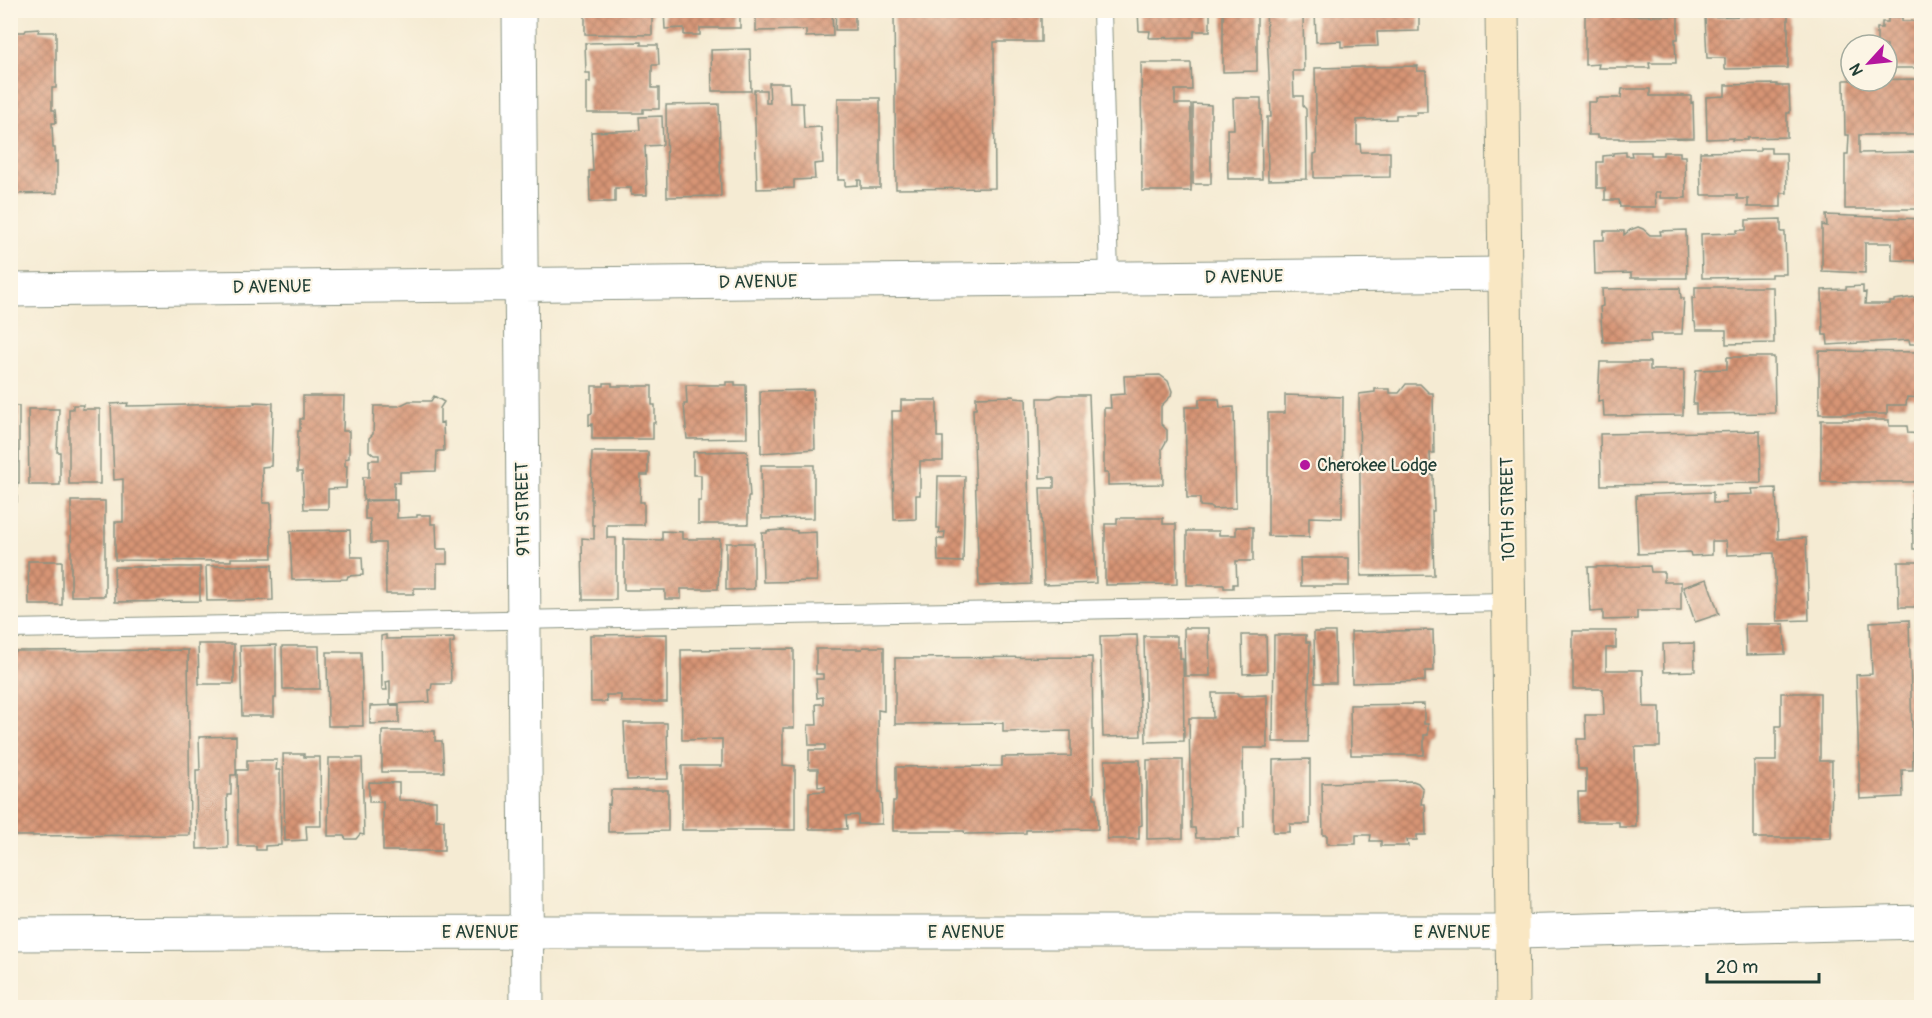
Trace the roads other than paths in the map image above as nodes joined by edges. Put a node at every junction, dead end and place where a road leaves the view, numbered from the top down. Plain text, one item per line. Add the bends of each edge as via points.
1 (519, 10) edge
2 (1102, 10) edge
3 (1502, 10) edge
4 (1505, 274) junction
5 (1109, 278) junction
6 (521, 285) junction
7 (10, 290) edge
8 (1509, 602) junction
9 (524, 620) junction
10 (10, 629) edge
11 (1922, 922) edge
12 (526, 932) junction
13 (1512, 932) junction
14 (10, 934) edge
15 (527, 1008) edge
16 (1513, 1008) edge

1 - 6 street, 9TH STREET
2 - 5 lane
3 - 4 street, 10TH STREET
4 - 5 street, D AVENUE
4 - 8 street, 10TH STREET
5 - 6 street, D AVENUE
6 - 7 street, D AVENUE
6 - 9 street, 9TH STREET
8 - 9 lane
8 - 13 street, 10TH STREET
9 - 10 lane
9 - 12 street, 9TH STREET
11 - 13 street, E AVENUE
12 - 13 street, E AVENUE
12 - 14 street, E AVENUE
12 - 15 street, 9TH STREET
13 - 16 street, 10TH STREET

